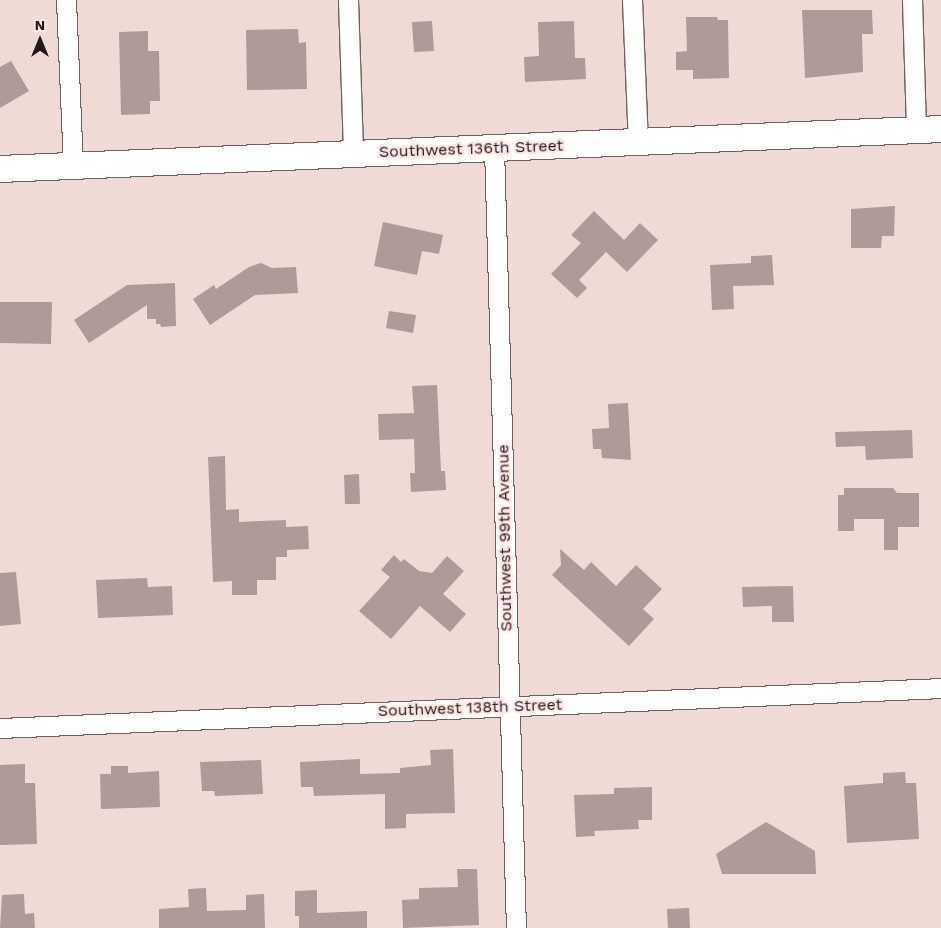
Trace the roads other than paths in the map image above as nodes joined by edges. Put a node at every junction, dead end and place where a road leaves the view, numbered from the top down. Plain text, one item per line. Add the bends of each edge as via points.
1 (66, 0) edge
2 (348, 0) edge
3 (632, 0) edge
4 (912, 0) edge
5 (929, 129) edge
6 (638, 143) junction
7 (494, 148) junction
8 (353, 154) junction
9 (73, 165) junction
10 (0, 169) edge
11 (941, 688) edge
12 (509, 706) junction
13 (0, 728) edge
14 (516, 928) edge

1 - 9 street
2 - 8 street
3 - 6 street
4 - 5 street
5 - 6 street, Southwest 136th Street
6 - 7 street, Southwest 136th Street
7 - 8 street, Southwest 136th Street
7 - 12 street, Southwest 99th Avenue
8 - 9 street, Southwest 136th Street
9 - 10 street, Southwest 136th Street
11 - 12 street, Southwest 138th Street
12 - 13 street, Southwest 138th Street
12 - 14 street, Southwest 99th Avenue

